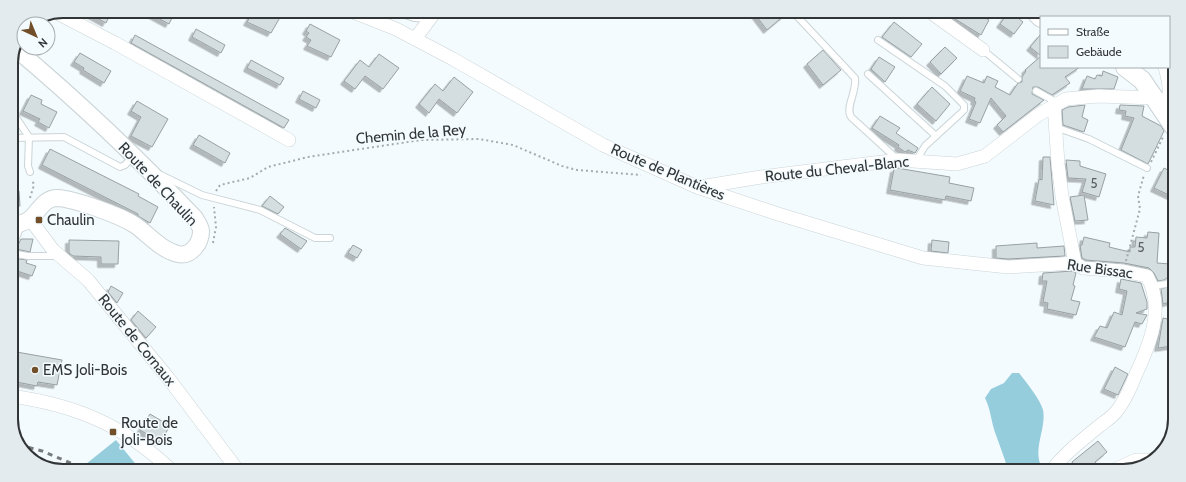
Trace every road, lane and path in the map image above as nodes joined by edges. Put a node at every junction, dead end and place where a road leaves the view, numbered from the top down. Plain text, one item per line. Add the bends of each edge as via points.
1 (65, 18) edge
2 (370, 18) edge
3 (431, 18) edge
4 (799, 18) edge
5 (939, 18) edge
6 (415, 39) junction
7 (878, 40) dead end
8 (983, 50) joint
9 (23, 56) edge
10 (1126, 68) edge
11 (1166, 68) edge
12 (868, 74) dead end
13 (1018, 79) dead end
14 (1168, 80) edge
15 (1036, 91) dead end
16 (1168, 101) edge
17 (1056, 104) junction
18 (1165, 114) edge
19 (18, 120) edge
20 (1055, 127) junction
21 (936, 136) junction
22 (30, 137) junction
23 (18, 138) edge
24 (289, 140) dead end
25 (133, 156) junction
26 (898, 160) junction
27 (916, 161) junction
28 (1147, 168) junction
29 (146, 169) junction
30 (30, 172) joint
31 (644, 176) dead end
32 (697, 187) junction
33 (213, 198) junction
34 (30, 199) dead end
35 (21, 222) edge
36 (330, 238) dead end
37 (18, 254) edge
38 (59, 256) junction
39 (1075, 263) junction
40 (1008, 267) joint
41 (1123, 271) junction
42 (1168, 283) edge
43 (1153, 286) junction
44 (18, 397) edge
45 (1141, 460) edge
46 (165, 464) edge
47 (233, 464) edge
48 (1059, 464) edge
49 (1127, 464) edge

1 - 24 street
2 - 6 street, Route de Plantières
3 - 6 street
4 - 26 lane via 855,78 855,91 849,106 851,116
5 - 8 street
6 - 32 street, Route de Plantières via 603,145
7 - 21 lane via 945,86 964,105 964,110
8 - 13 lane
9 - 25 street, Route de Chaulin via 60,86
10 - 18 main road via 1142,80
11 - 14 street
12 - 21 lane
15 - 17 lane
16 - 18 street
17 - 18 street via 1078,97
17 - 20 street
17 - 27 street, Route du Cheval-Blanc via 985,156 958,164
18 - 28 path
19 - 22 lane
20 - 28 lane via 1089,139
20 - 39 street via 1062,196
21 - 27 lane via 925,146
22 - 23 lane
22 - 25 lane via 64,137 120,167
22 - 30 lane
25 - 29 street, Route de Chaulin
26 - 27 street, Route du Cheval-Blanc
26 - 32 street, Route du Cheval-Blanc
28 - 41 path via 1140,184 1140,210
29 - 33 lane
29 - 35 street, Route de Chaulin via 194,218 201,230 200,239 190,252 179,254 163,247 134,225 103,210 56,198 48,200
30 - 34 path via 34,185
31 - 33 path, Chemin de la Rey via 577,170 513,145 479,138 421,140 308,157 268,167 250,178 220,185
32 - 40 street, Route de Plantières via 923,258
33 - 36 lane via 260,210 315,238
35 - 38 street, Route de Cornaux via 37,231
37 - 38 lane
38 - 47 street, Route de Cornaux via 88,280 169,379
39 - 40 street, Rue Bissac
39 - 41 street, Rue Bissac via 1083,268
41 - 43 street, Rue Bissac via 1147,276
42 - 43 lane
43 - 48 street, Rue Bissac via 1156,307 1149,344 1129,391 1116,412 1073,447
44 - 46 street via 66,406 95,417 151,451
45 - 49 street

